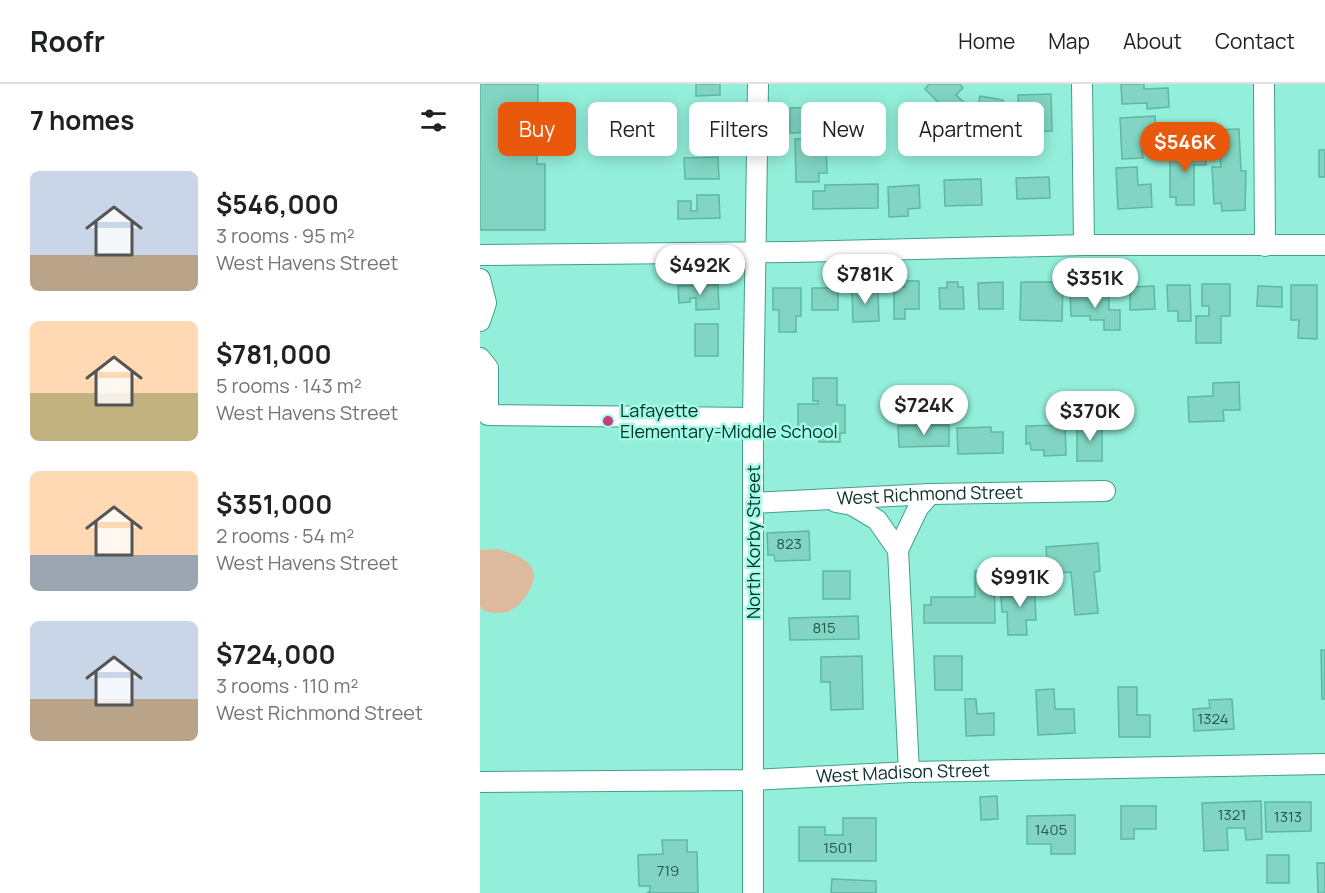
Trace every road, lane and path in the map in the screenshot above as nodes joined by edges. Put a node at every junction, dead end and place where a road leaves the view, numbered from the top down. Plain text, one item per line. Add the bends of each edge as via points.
1 (758, 84) edge
2 (1082, 84) edge
3 (1264, 84) edge
4 (1084, 245) junction
5 (1325, 245) edge
6 (1265, 246) junction
7 (756, 252) junction
8 (480, 255) edge
9 (480, 279) edge
10 (480, 321) edge
11 (480, 358) edge
12 (753, 418) junction
13 (1105, 491) dead end
14 (930, 494) junction
15 (821, 499) junction
16 (754, 503) junction
17 (898, 550) junction
18 (1325, 764) edge
19 (909, 772) junction
20 (754, 780) junction
21 (480, 783) edge
22 (753, 893) edge

1 - 7 street, North Korby Street
2 - 4 street
3 - 6 street
4 - 6 street
4 - 7 street
5 - 6 street
7 - 8 street
7 - 12 street, North Korby Street
9 - 10 street via 486,303
11 - 12 street via 488,368 488,415
12 - 16 street, North Korby Street
13 - 14 street, West Richmond Street
14 - 15 street, West Richmond Street
14 - 17 street via 918,508
15 - 16 street, West Richmond Street
15 - 17 street via 852,505 877,520
16 - 20 street, North Korby Street
17 - 19 street
18 - 19 street, West Madison Street
19 - 20 street, West Madison Street
20 - 21 street, West Madison Street
20 - 22 street, North Korby Street

